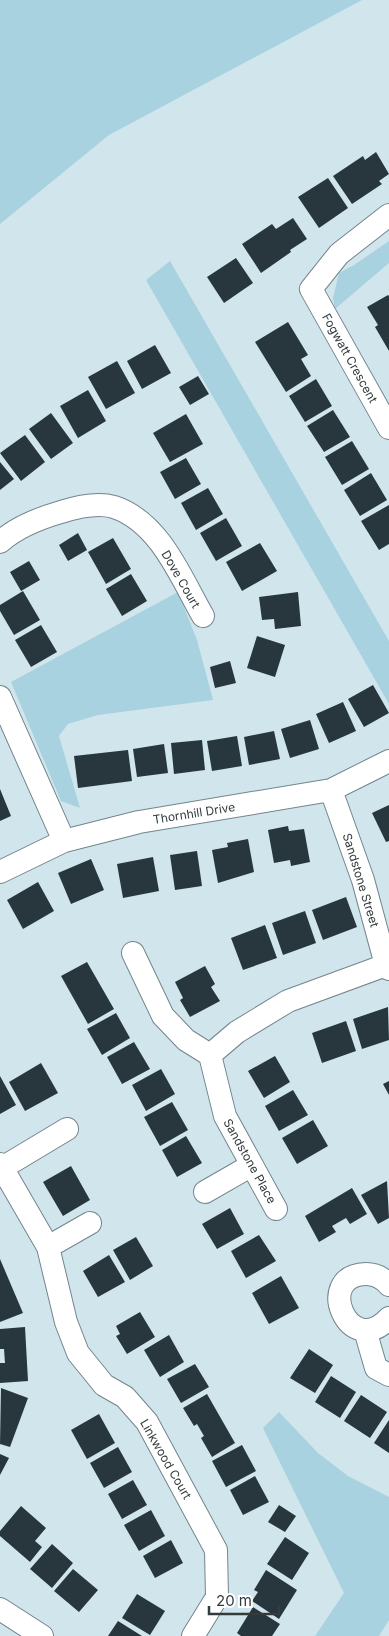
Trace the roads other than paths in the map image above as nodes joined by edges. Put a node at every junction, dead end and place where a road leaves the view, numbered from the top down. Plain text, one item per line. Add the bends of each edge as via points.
1 (389, 215) edge
2 (389, 428) edge
3 (0, 542) edge
4 (203, 616) dead end
5 (0, 697) edge
6 (389, 761) edge
7 (331, 790) junction
8 (64, 841) junction
9 (0, 872) edge
10 (133, 953) dead end
11 (387, 967) edge
12 (210, 1055) junction
13 (68, 1129) dead end
14 (252, 1165) junction
15 (1, 1166) edge
16 (205, 1192) dead end
17 (276, 1208) dead end
18 (90, 1224) dead end
19 (48, 1247) junction
20 (389, 1285) edge
21 (389, 1318) edge
22 (365, 1330) junction
23 (389, 1376) edge
24 (0, 1609) edge
25 (42, 1636) edge
26 (193, 1636) edge

1 - 2 street, Fogwatt Crescent via 339,254 311,289
3 - 4 street, Dove Court via 8,534 47,516 83,506 113,506 140,520 164,548
5 - 8 street
6 - 7 street, Thornhill Drive
7 - 8 street, Thornhill Drive via 139,822
7 - 11 street, Sandstone Street via 363,880
8 - 9 street, Thornhill Drive
10 - 12 street via 164,1016 186,1040
11 - 12 street via 288,1001 237,1032
12 - 14 street, Sandstone Place via 225,1116
13 - 15 street
14 - 16 street
14 - 17 street, Sandstone Place
15 - 19 street, Linkwood Court
18 - 19 street
19 - 26 street, Linkwood Court via 66,1322 78,1353 104,1385 125,1397 147,1422 216,1550 217,1597
20 - 22 street via 378,1276 360,1274 341,1291 342,1314 348,1322
21 - 22 street via 375,1328
22 - 23 street via 376,1368
24 - 25 street

